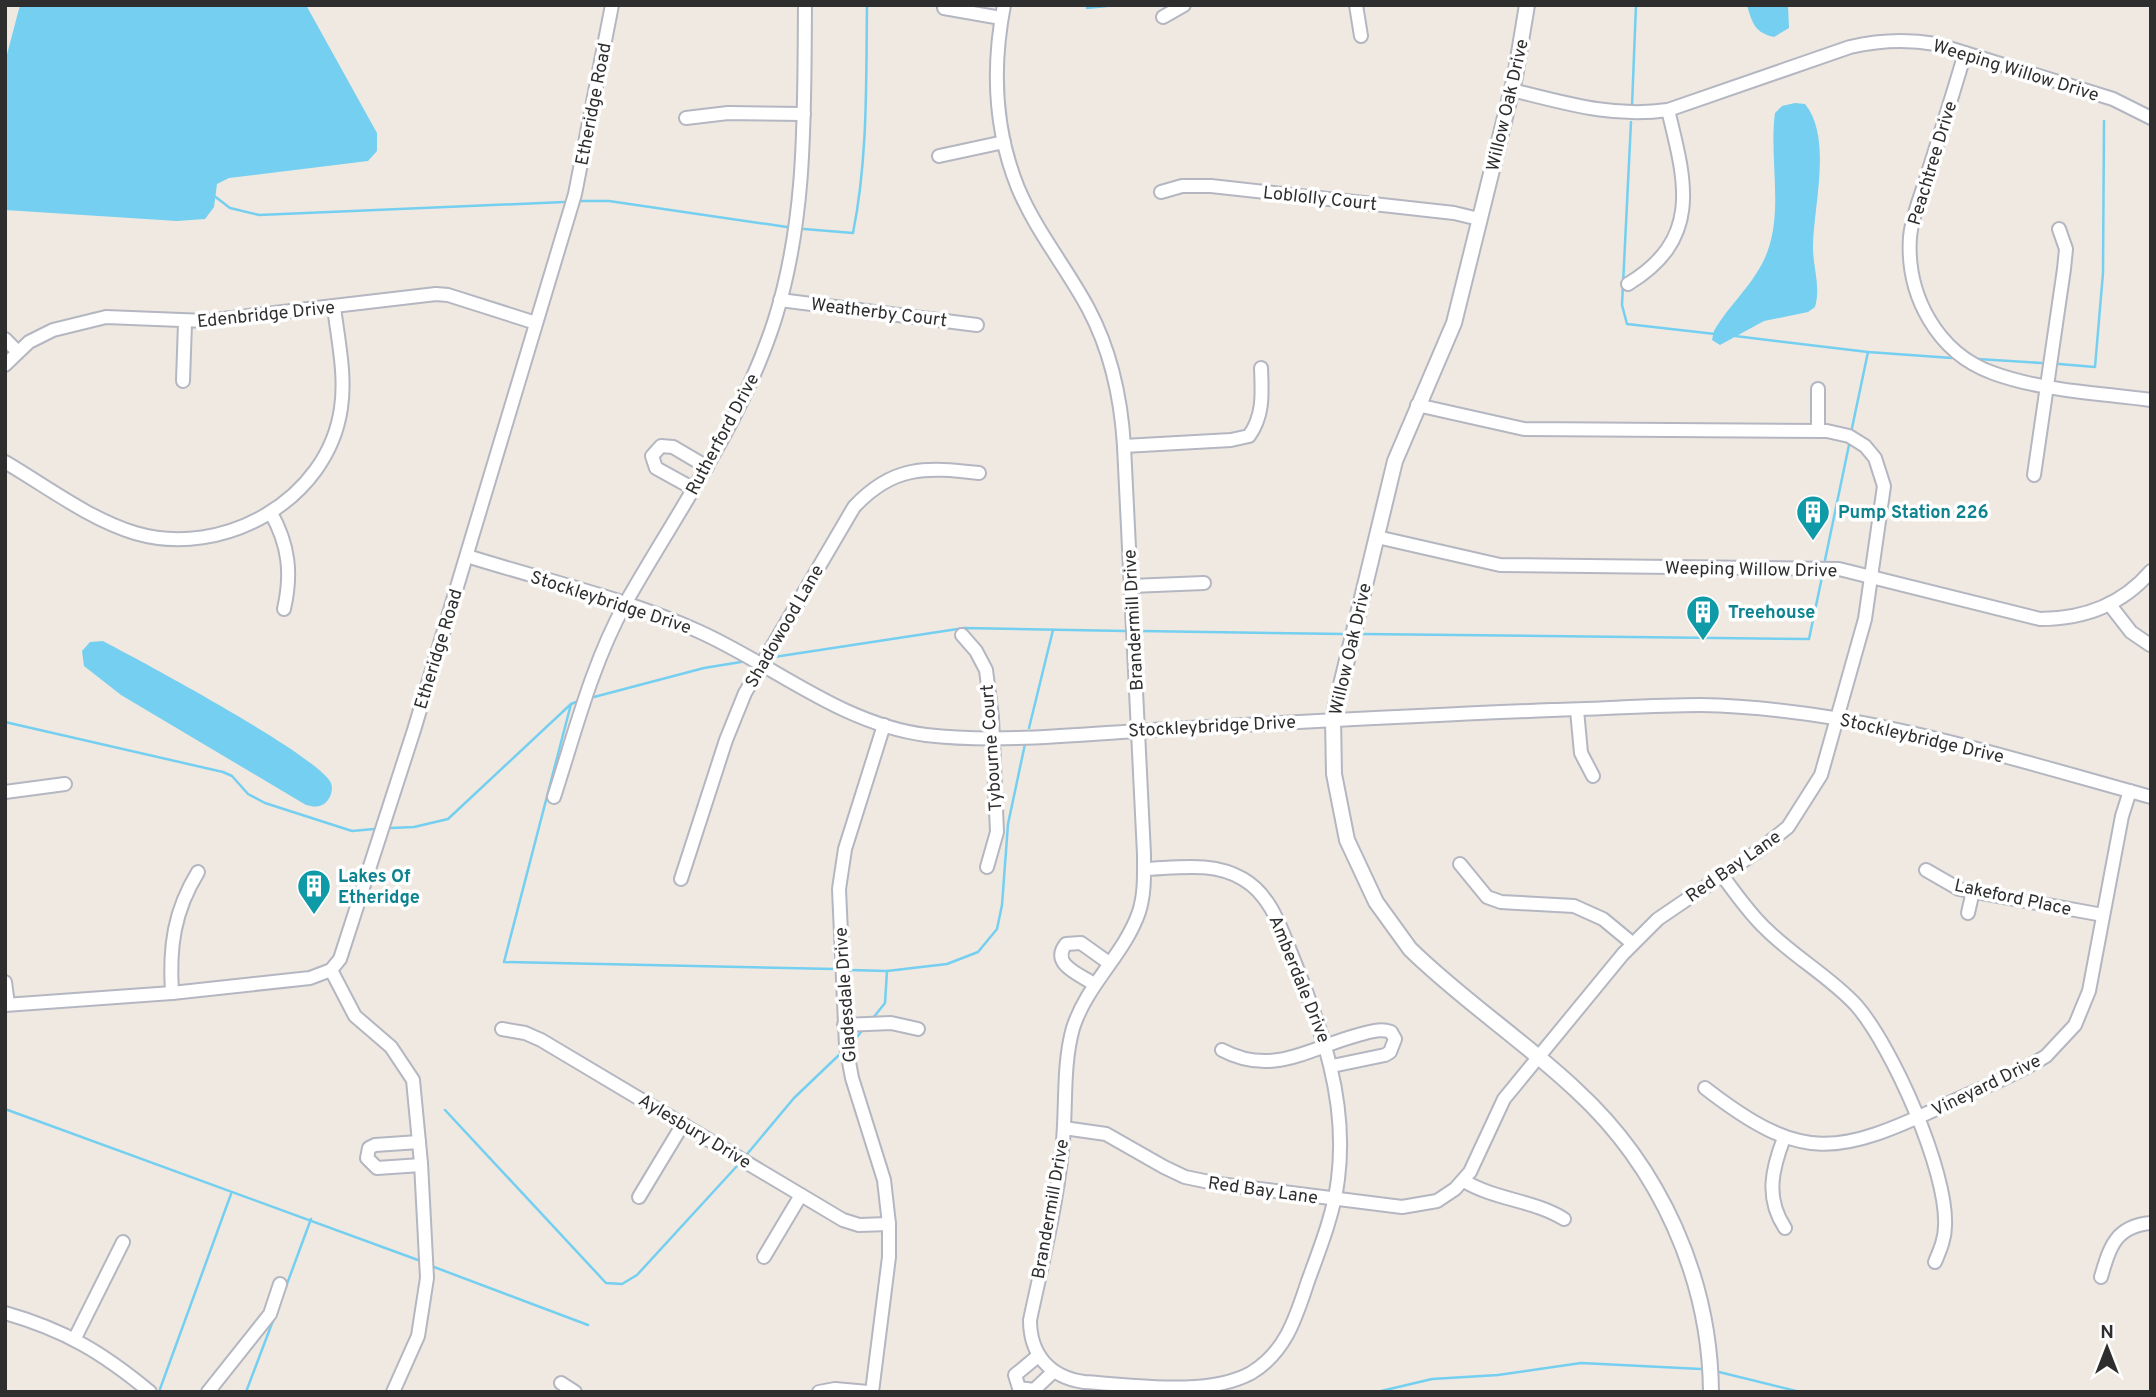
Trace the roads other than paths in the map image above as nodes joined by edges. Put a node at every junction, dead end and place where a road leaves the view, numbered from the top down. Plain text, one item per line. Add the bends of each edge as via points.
1 (612, 5) edge
2 (805, 5) edge
3 (1184, 5) edge
4 (1356, 5) edge
5 (1527, 5) edge
6 (944, 8) dead end
7 (1002, 11) edge
8 (1163, 17) dead end
9 (1361, 36) dead end
10 (1965, 53) junction
11 (1512, 90) junction
12 (1668, 110) junction
13 (804, 114) junction
14 (686, 118) dead end
15 (2151, 118) edge
16 (1004, 142) junction
17 (939, 156) dead end
18 (1161, 192) dead end
19 (1479, 219) junction
20 (2059, 229) dead end
21 (1628, 284) dead end
22 (780, 300) junction
23 (334, 307) junction
24 (185, 323) junction
25 (536, 323) junction
26 (976, 325) dead end
27 (5, 339) edge
28 (18, 352) junction
29 (5, 365) edge
30 (1261, 368) dead end
31 (183, 381) dead end
32 (2048, 385) junction
33 (1818, 389) dead end
34 (2151, 400) edge
35 (1417, 405) junction
36 (1818, 431) junction
37 (1124, 446) junction
38 (5, 461) edge
39 (707, 467) junction
40 (979, 473) dead end
41 (2034, 475) dead end
42 (694, 489) junction
43 (271, 513) junction
44 (1377, 537) junction
45 (467, 556) junction
46 (2151, 571) edge
47 (1872, 576) junction
48 (1204, 583) dead end
49 (1131, 586) junction
50 (625, 604) junction
51 (2110, 605) junction
52 (284, 609) dead end
53 (962, 635) dead end
54 (2150, 645) edge
55 (761, 663) junction
56 (1577, 710) junction
57 (1835, 717) junction
58 (1333, 718) junction
59 (884, 725) junction
60 (1139, 731) junction
61 (992, 737) junction
62 (1593, 776) dead end
63 (65, 784) dead end
64 (2130, 791) junction
65 (5, 792) edge
66 (554, 797) dead end
67 (2151, 797) edge
68 (1460, 864) dead end
69 (987, 867) dead end
70 (1144, 870) junction
71 (1926, 870) dead end
72 (198, 872) dead end
73 (1722, 875) junction
74 (681, 880) dead end
75 (1973, 891) junction
76 (1968, 913) dead end
77 (2104, 915) junction
78 (1632, 943) junction
79 (1109, 963) junction
80 (331, 970) junction
81 (5, 982) edge
82 (1094, 984) junction
83 (172, 993) junction
84 (7, 1004) edge
85 (844, 1025) junction
86 (502, 1029) dead end
87 (918, 1029) dead end
88 (1326, 1043) junction
89 (1222, 1050) dead end
90 (1538, 1057) junction
91 (1332, 1066) junction
92 (1705, 1088) dead end
93 (1917, 1118) junction
94 (683, 1125) junction
95 (1064, 1128) junction
96 (1784, 1138) junction
97 (419, 1142) junction
98 (421, 1165) junction
99 (1464, 1181) junction
100 (801, 1195) junction
101 (639, 1197) dead end
102 (1334, 1200) junction
103 (1564, 1220) dead end
104 (2151, 1223) edge
105 (889, 1224) junction
106 (1785, 1228) dead end
107 (124, 1242) dead end
108 (764, 1257) dead end
109 (1935, 1262) dead end
110 (2101, 1277) dead end
111 (280, 1284) dead end
112 (5, 1313) edge
113 (75, 1338) junction
114 (1045, 1364) joint
115 (561, 1383) dead end
116 (150, 1392) edge
117 (208, 1392) edge
118 (393, 1392) edge
119 (575, 1392) edge
120 (819, 1392) edge
121 (870, 1392) edge
122 (1711, 1392) edge

1 - 25 street, Etheridge Road via 582,167
2 - 13 street, Rutherford Drive
3 - 8 street
4 - 9 street
5 - 11 street, Willow Oak Drive
6 - 7 street
7 - 16 street, Brandermill Drive via 996,80
10 - 12 street, Weeping Willow Drive via 1911,40 1872,42
10 - 15 street, Weeping Willow Drive via 2113,99
10 - 32 street, Peachtree Drive via 1912,226 1913,284 1930,321 1959,354 1991,373
11 - 12 street, Weeping Willow Drive via 1603,112
11 - 19 street, Willow Oak Drive
12 - 21 street via 1684,180 1684,212 1657,265
13 - 14 street via 728,113
13 - 22 street, Rutherford Drive via 799,209
16 - 17 street
16 - 37 street, Brandermill Drive via 1021,195 1098,329 1118,392
18 - 19 street, Loblolly Court via 1211,186
19 - 35 street, Willow Oak Drive via 1454,323
20 - 32 street via 2066,259
22 - 26 street, Weatherby Court
22 - 39 street, Rutherford Drive via 742,402
23 - 24 street, Edenbridge Drive
23 - 25 street, Edenbridge Drive via 436,294
23 - 43 street via 343,383 335,434 309,479
24 - 28 street, Edenbridge Drive via 133,317 79,322 53,330
24 - 31 street
25 - 45 street, Etheridge Road
27 - 28 street
28 - 29 street, Edenbridge Drive
30 - 37 street via 1262,403 1258,424 1249,436
32 - 34 street, Peachtree Drive
32 - 41 street
33 - 36 street
35 - 36 street, Red Bay Lane via 1524,429
35 - 44 street, Willow Oak Drive via 1395,461
36 - 47 street, Red Bay Lane via 1840,433 1860,442 1882,471 1882,510
37 - 49 street, Brandermill Drive
38 - 43 street via 93,515 157,538 203,537
39 - 42 street, Rutherford Drive
39 - 42 street via 673,447 660,446 654,451 656,468
40 - 55 street, Shadowood Lane via 921,469 874,488 845,520
42 - 50 street, Rutherford Drive
43 - 52 street via 286,546 289,567
44 - 47 street, Weeping Willow Drive via 1500,565 1822,568
44 - 58 street, Willow Oak Drive
45 - 50 street, Stockleybridge Drive
45 - 80 street, Etheridge Road via 350,935
46 - 51 street, Weeping Willow Drive
47 - 51 street, Weeping Willow Drive via 2031,618 2067,618
47 - 57 street, Red Bay Lane via 1856,656
48 - 49 street
49 - 60 street, Brandermill Drive
50 - 55 street, Stockleybridge Drive via 691,628
50 - 66 street, Rutherford Drive via 589,687
51 - 54 street via 2132,632
53 - 61 street, Tybourne Court via 986,670
55 - 59 street, Stockleybridge Drive via 849,713
55 - 74 street, Shadowood Lane via 730,728
56 - 57 street, Stockleybridge Drive via 1702,705
56 - 58 street, Stockleybridge Drive
56 - 62 street via 1581,753
57 - 64 street, Stockleybridge Drive via 1908,731
57 - 73 street, Red Bay Lane via 1826,764 1804,807 1788,827
58 - 60 street, Stockleybridge Drive
58 - 90 street, Willow Oak Drive via 1334,774 1341,816 1354,859 1376,902 1430,968
59 - 61 street, Stockleybridge Drive via 927,735
59 - 85 street, Gladesdale Drive via 841,861
60 - 61 street, Stockleybridge Drive
60 - 70 street, Brandermill Drive
61 - 69 street, Tybourne Court via 997,832
63 - 65 street
64 - 67 street, Stockleybridge Drive
64 - 77 street, Vineyard Drive
68 - 78 street via 1487,897 1501,902 1574,906 1603,919
70 - 79 street, Brandermill Drive via 1139,912
70 - 88 street, Amberdale Drive via 1213,867 1256,888 1280,927
71 - 75 street, Lakeford Place via 1939,880
72 - 83 street via 174,926
73 - 78 street, Red Bay Lane
73 - 93 street via 1767,930 1858,1007
75 - 76 street
75 - 77 street, Lakeford Place
77 - 93 street, Vineyard Drive via 2084,1009 2063,1041 2040,1060
78 - 90 street, Red Bay Lane
79 - 82 street, Brandermill Drive
79 - 82 street via 1081,943 1073,942 1060,951 1064,965
80 - 83 street via 310,978
80 - 97 street via 355,1016 391,1047 413,1080
81 - 84 street
82 - 95 street, Brandermill Drive via 1070,1041
83 - 84 street
85 - 87 street via 891,1023
85 - 105 street, Gladesdale Drive via 852,1078 884,1180
86 - 94 street, Aylesbury Drive via 541,1040
88 - 89 street via 1275,1062 1244,1060
88 - 91 street, Amberdale Drive
88 - 91 street via 1376,1030 1391,1032 1395,1039 1385,1055
90 - 99 street, Red Bay Lane via 1496,1111
90 - 122 street, Willow Oak Drive via 1604,1118 1658,1194 1683,1245 1700,1301
91 - 102 street, Amberdale Drive via 1340,1129
92 - 96 street, Vineyard Drive via 1753,1124
93 - 96 street, Vineyard Drive via 1860,1141 1820,1144
93 - 109 street via 1943,1194 1945,1230
94 - 100 street, Aylesbury Drive
94 - 101 street
95 - 102 street, Red Bay Lane via 1106,1134 1164,1167 1200,1181
95 - 114 street, Brandermill Drive via 1059,1182 1030,1320 1030,1333
96 - 106 street via 1771,1185 1775,1212
97 - 98 street
97 - 98 street via 374,1145 367,1158 377,1168
98 - 118 street via 424,1307 408,1363
99 - 102 street, Red Bay Lane via 1437,1201 1418,1206
99 - 103 street via 1485,1193 1539,1206
100 - 105 street, Aylesbury Drive via 843,1220 859,1225
100 - 108 street
102 - 114 street, Amberdale Drive via 1292,1328 1275,1353 1252,1373 1224,1385 1198,1388 1084,1382
104 - 110 street via 2127,1227 2115,1237
105 - 121 street, Gladesdale Drive
107 - 113 street
111 - 117 street via 270,1314
112 - 113 street
113 - 116 street
115 - 119 street
120 - 121 street

